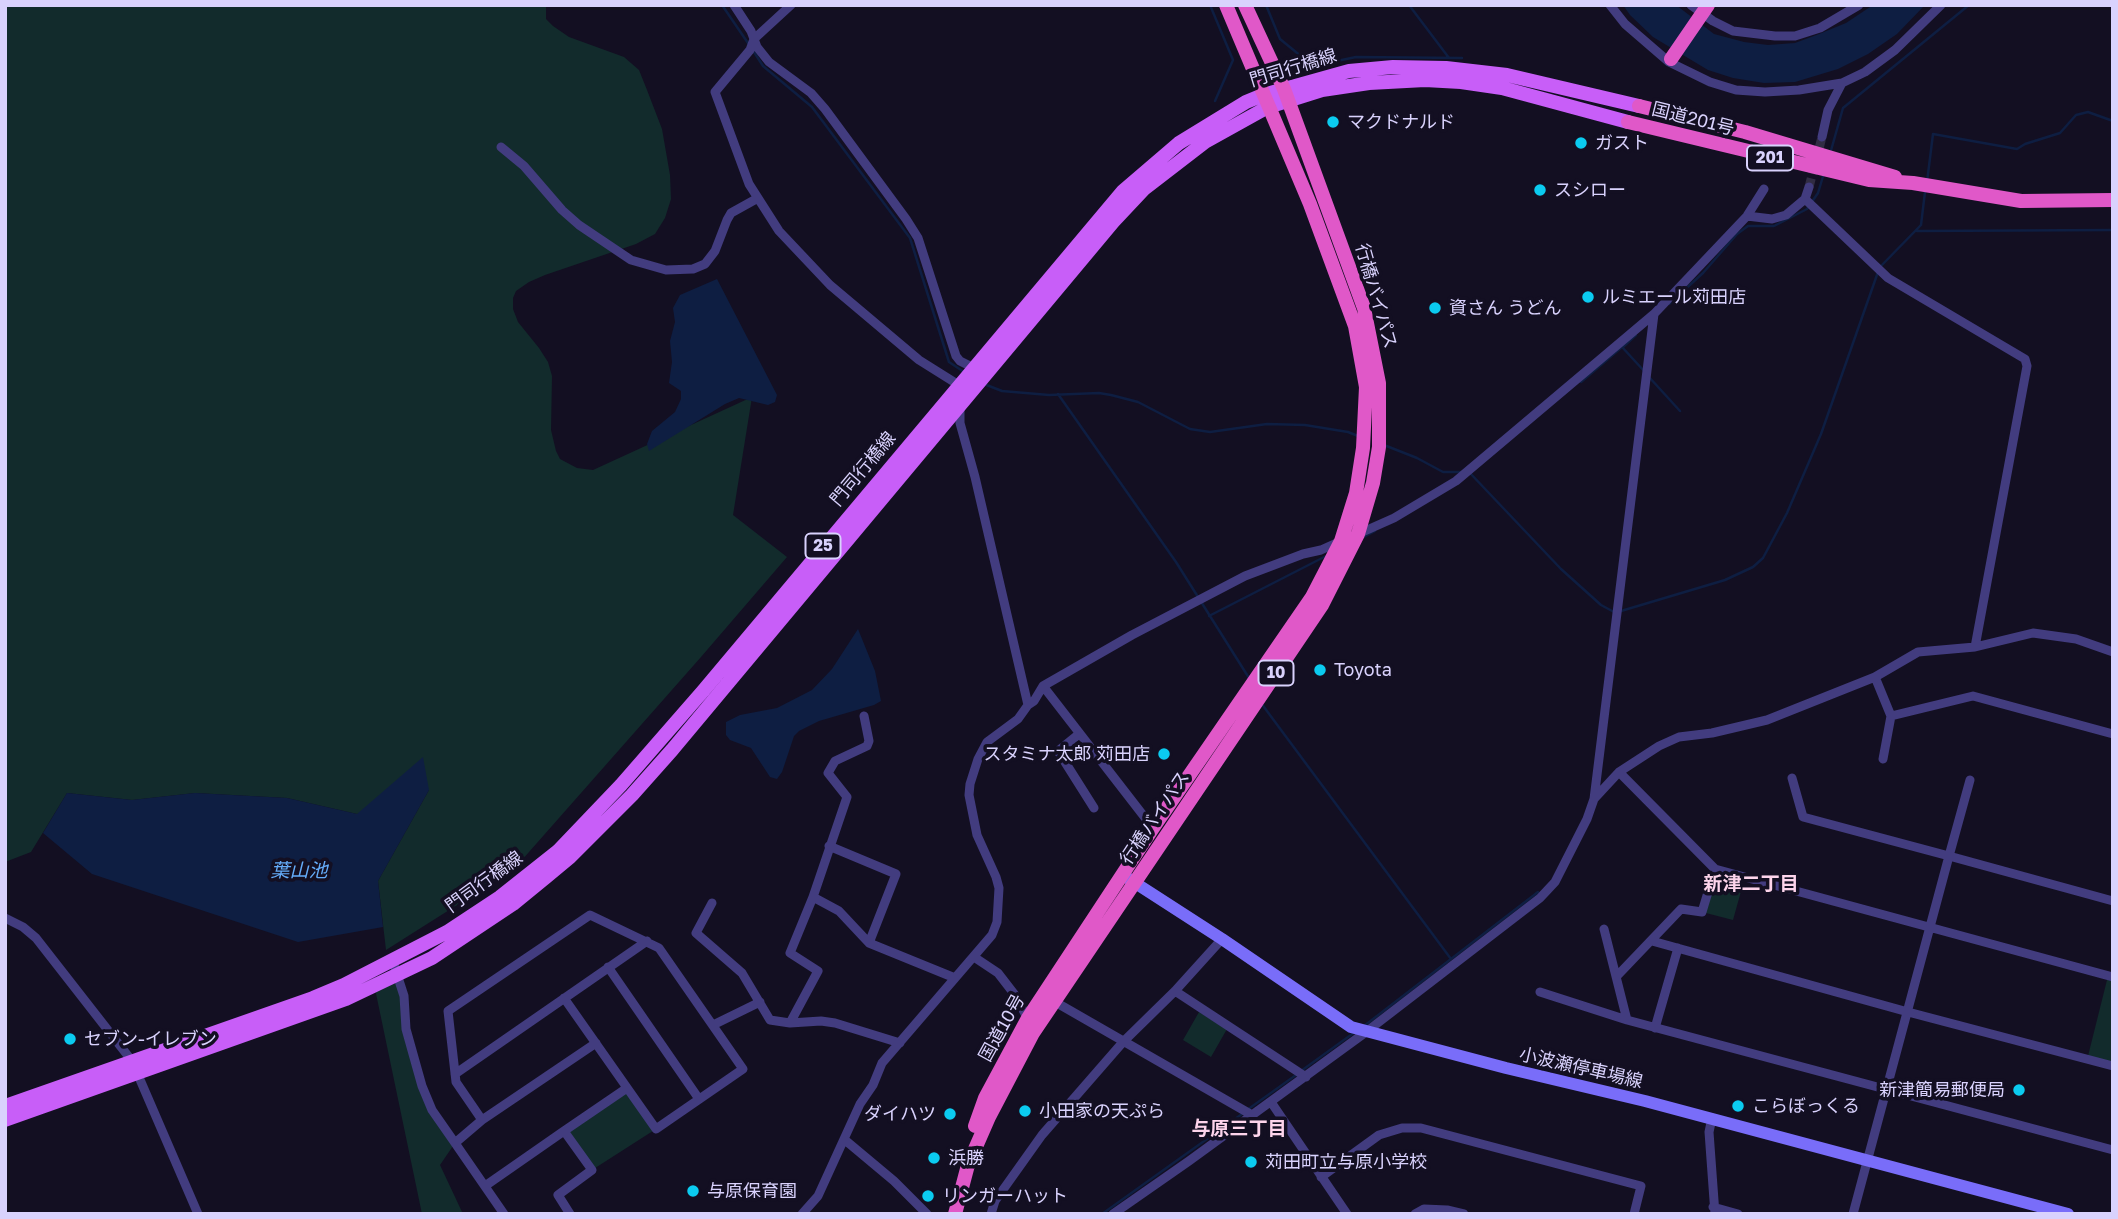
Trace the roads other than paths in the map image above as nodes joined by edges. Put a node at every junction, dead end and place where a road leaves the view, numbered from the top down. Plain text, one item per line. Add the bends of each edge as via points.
1 (734, 5) edge
2 (791, 5) edge
3 (1226, 5) edge
4 (1245, 5) edge
5 (1610, 5) edge
6 (1859, 5) edge
7 (1941, 5) edge
8 (1701, 10) edge
9 (754, 38) junction
10 (1671, 59) dead end
11 (1842, 83) junction
12 (1286, 94) junction
13 (1265, 101) junction
14 (1639, 106) joint
15 (1628, 122) joint
16 (1822, 137) tunnel mouth
17 (501, 147) dead end
18 (1913, 183) junction
19 (1809, 187) tunnel mouth
20 (1764, 189) dead end
21 (758, 198) junction
22 (1805, 199) junction
23 (2113, 200) edge
24 (1747, 216) junction
25 (1654, 314) junction
26 (980, 371) junction
27 (964, 388) junction
28 (960, 405) junction
29 (1358, 534) junction
30 (1341, 541) junction
31 (1975, 647) junction
32 (2113, 652) edge
33 (1875, 677) junction
34 (1043, 686) junction
35 (1028, 705) junction
36 (863, 716) dead end
37 (1891, 716) junction
38 (1079, 734) junction
39 (2113, 734) edge
40 (1883, 759) dead end
41 (1619, 772) junction
42 (1792, 778) dead end
43 (1970, 780) dead end
44 (1594, 799) junction
45 (1094, 808) dead end
46 (1153, 828) junction
47 (829, 846) junction
48 (1949, 856) junction
49 (1715, 869) junction
50 (1129, 879) junction
51 (813, 897) junction
52 (2113, 901) edge
53 (712, 903) dead end
54 (5, 918) edge
55 (1929, 928) junction
56 (1604, 929) dead end
57 (1222, 939) junction
58 (1652, 940) junction
59 (647, 941) junction
60 (869, 943) junction
61 (1678, 948) junction
62 (974, 957) junction
63 (608, 967) junction
64 (395, 968) junction
65 (1617, 976) junction
66 (2113, 977) edge
67 (955, 978) junction
68 (1175, 991) junction
69 (1540, 992) dead end
70 (564, 998) junction
71 (1048, 998) junction
72 (760, 1002) junction
73 (1908, 1012) junction
74 (1028, 1018) junction
75 (1627, 1020) junction
76 (790, 1023) junction
77 (713, 1024) junction
78 (1655, 1028) junction
79 (1366, 1032) junction
80 (1032, 1033) junction
81 (1122, 1042) junction
82 (596, 1043) junction
83 (900, 1043) junction
84 (2113, 1066) edge
85 (136, 1067) junction
86 (455, 1074) junction
87 (1306, 1077) junction
88 (627, 1088) junction
89 (1887, 1090) junction
90 (699, 1099) junction
91 (1271, 1102) junction
92 (5, 1106) edge
93 (1252, 1115) junction
94 (1712, 1118) junction
95 (5, 1120) edge
96 (482, 1120) junction
97 (564, 1131) junction
98 (845, 1140) junction
99 (455, 1143) junction
100 (2113, 1150) edge
101 (1869, 1161) junction
102 (1321, 1177) junction
103 (485, 1186) junction
104 (1714, 1211) edge
105 (198, 1214) edge
106 (504, 1214) edge
107 (570, 1214) edge
108 (802, 1214) edge
109 (927, 1214) edge
110 (946, 1214) edge
111 (955, 1214) edge
112 (991, 1214) edge
113 (1114, 1214) edge
114 (1347, 1214) edge
115 (1415, 1214) edge
116 (1464, 1214) edge
117 (1634, 1214) edge
118 (1738, 1214) edge
119 (1853, 1214) edge
120 (2068, 1214) edge

1 - 9 street
2 - 9 street
3 - 13 highway, 行橋バイパス / 10
4 - 12 highway, 行橋バイパス / 10
5 - 11 street via 1669,62 1710,82 1765,92
6 - 8 street via 1820,29 1795,36 1733,31
7 - 11 street via 1895,50
8 - 10 highway
9 - 21 street via 750,50 715,92
9 - 26 street via 769,62 825,108 906,219 918,238 956,355
11 - 16 street via 1828,110
12 - 13 main road, 門司行橋線 / 25
12 - 14 main road, 門司行橋線 / 25 via 1349,71 1446,68 1507,75
12 - 15 main road, 門司行橋線 / 25 via 1370,83 1461,82
12 - 29 highway, 行橋バイパス / 10 via 1364,308 1376,364 1379,447
13 - 26 main road, 門司行橋線 / 25 via 1144,189
13 - 30 highway, 行橋バイパス / 10 via 1341,286 1366,387 1356,493
14 - 18 highway, 国道201号 / 201 via 1745,132
15 - 18 highway, 国道201号 / 201 via 1833,173
17 - 21 street via 579,225 631,260 666,271 705,264 727,219
18 - 23 highway, 国道201号 / 201 via 2021,201
19 - 22 street
20 - 24 street
21 - 27 street via 795,251 830,285 919,360
22 - 24 street via 1786,215 1772,219
22 - 31 street via 1888,278 2025,359
24 - 25 street
25 - 29 street via 1456,481
25 - 44 street
26 - 27 main road, 門司行橋線 / 25
27 - 28 main road, 門司行橋線 / 25
27 - 64 main road, 門司行橋線 / 25 via 585,824 500,897
28 - 35 street via 960,423
28 - 64 main road, 門司行橋線 / 25 via 729,682 570,857 513,904 432,958
29 - 30 street
29 - 50 highway, 行橋バイパス / 10 via 1322,606
30 - 34 street via 1266,567 1205,595
30 - 46 highway, 行橋バイパス / 10 via 1312,597
31 - 32 street via 2033,633 2076,639
31 - 33 street via 1918,652
33 - 37 street
33 - 41 street via 1767,720 1679,737
34 - 35 street
34 - 38 street
35 - 62 street via 1018,719 987,742 970,783 977,835 999,888 997,922
36 - 47 street via 867,746 829,768 829,777 847,797
37 - 39 street via 1973,696
37 - 40 street
38 - 45 street via 1058,751
38 - 46 street
41 - 44 street
41 - 49 street
42 - 48 street via 1803,817
43 - 48 street
44 - 79 street via 1555,882 1540,898
46 - 50 highway, 行橋バイパス / 10
47 - 51 street
47 - 60 street via 896,874
48 - 52 street
48 - 55 street
49 - 55 street
49 - 58 street via 1702,912 1681,909
50 - 57 main road, 小波瀬停車場線
50 - 71 highway, 国道10号 / 10
51 - 60 street via 839,911
51 - 76 street via 790,953 818,971
53 - 72 street via 696,933 742,973
54 - 85 street via 36,939
55 - 66 street
55 - 73 street
56 - 65 street
57 - 68 street
57 - 79 main road, 小波瀬停車場線 via 1338,1020
58 - 61 street
58 - 65 street
59 - 63 street
59 - 77 street via 659,948
59 - 86 street via 590,915 448,1011
60 - 67 street
61 - 73 street
61 - 78 street
62 - 67 street
62 - 74 street via 998,973
63 - 70 street
63 - 90 street
64 - 85 main road, 門司行橋線 / 25 via 322,1008
64 - 99 street via 422,1086
65 - 75 street
67 - 83 street
68 - 81 street
68 - 87 street
69 - 75 street
70 - 82 street
70 - 86 street
71 - 74 highway, 国道10号 / 10
71 - 80 highway, 国道10号 / 10
71 - 81 street
72 - 76 street via 770,1020
72 - 77 street
73 - 84 street
73 - 89 street
74 - 80 street
74 - 110 highway, 国道10号 / 10 via 985,1098
75 - 78 street
76 - 83 street via 821,1021
77 - 90 street via 743,1069
78 - 89 street
79 - 87 street
79 - 94 main road, 小波瀬停車場線
80 - 111 highway, 国道10号 / 10 via 968,1165
81 - 93 street
81 - 112 street via 1042,1135 995,1201
82 - 88 street
82 - 96 street
83 - 98 street via 882,1063
85 - 92 main road, 門司行橋線 / 25
85 - 95 main road, 門司行橋線 / 25
85 - 105 street
86 - 96 street
87 - 91 street
88 - 90 street via 656,1129
88 - 97 street
89 - 100 street
89 - 101 street
91 - 93 street
91 - 102 street
93 - 113 street
94 - 101 main road, 小波瀬停車場線
94 - 104 street
96 - 99 street
97 - 103 street
97 - 107 street via 592,1170 558,1195
98 - 108 street via 818,1196
98 - 109 street
99 - 103 street
101 - 119 street
101 - 120 main road, 小波瀬停車場線
102 - 114 street
102 - 117 street via 1379,1135 1421,1128 1641,1186
103 - 106 street
104 - 118 street
115 - 116 street via 1424,1209

